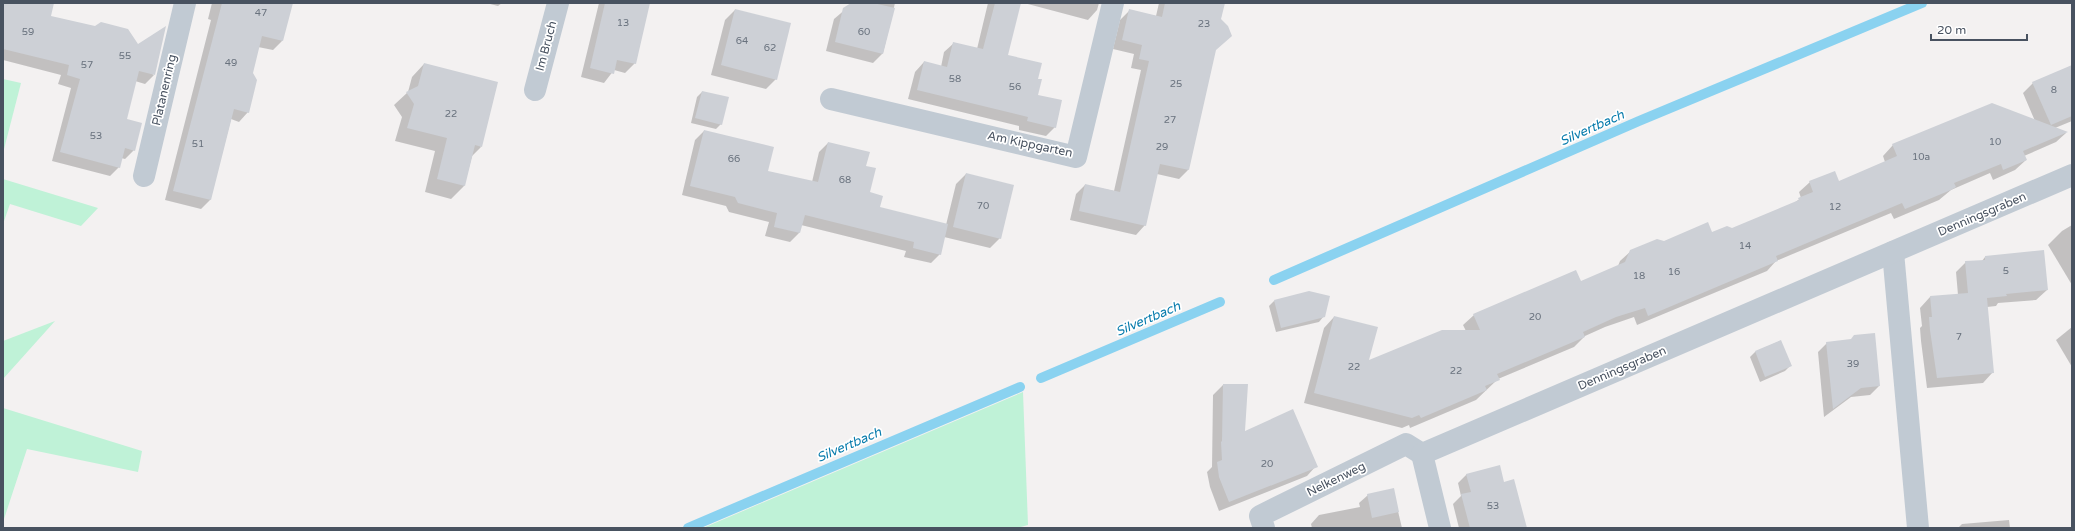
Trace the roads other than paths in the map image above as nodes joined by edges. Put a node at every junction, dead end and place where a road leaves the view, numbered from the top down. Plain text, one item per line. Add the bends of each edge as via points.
1 (185, 3) edge
2 (558, 3) edge
3 (1113, 3) edge
4 (535, 90) dead end
5 (831, 99) dead end
6 (2072, 175) edge
7 (144, 176) dead end
8 (1893, 252) junction
9 (1422, 454) junction
10 (1264, 528) edge
11 (1440, 528) edge
12 (1918, 528) edge

1 - 7 street, Platanenring
2 - 4 street, Im Bruch
3 - 5 street, Am Kippgarten via 1076,157
6 - 8 street, Denningsgraben
8 - 9 street, Denningsgraben
8 - 12 street
9 - 10 street, Nelkenweg via 1406,444 1260,516
9 - 11 street

